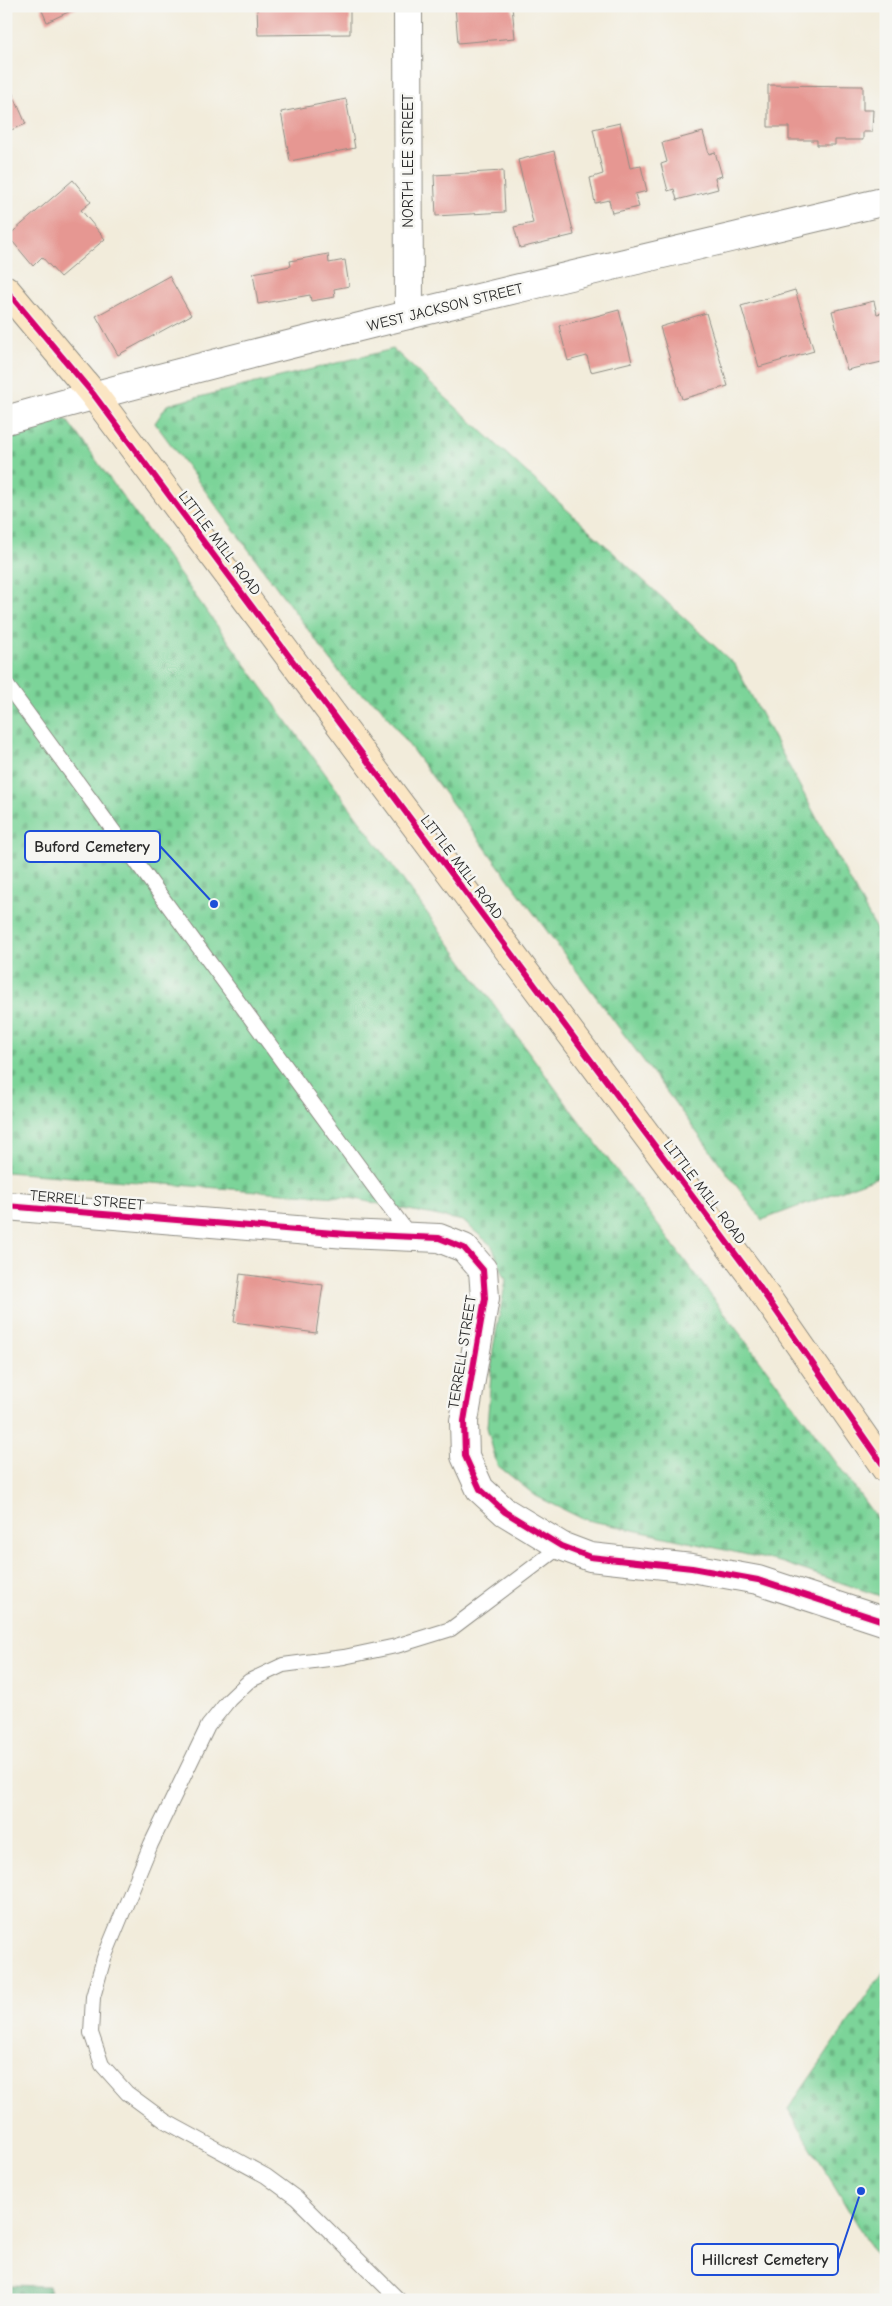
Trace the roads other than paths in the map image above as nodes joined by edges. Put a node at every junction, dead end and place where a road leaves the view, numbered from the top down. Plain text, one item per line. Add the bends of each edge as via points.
1 (408, 6) edge
2 (886, 201) edge
3 (6, 290) edge
4 (409, 315) junction
5 (94, 395) junction
6 (6, 420) edge
7 (6, 684) edge
8 (6, 1206) edge
9 (411, 1237) junction
10 (886, 1469) edge
11 (561, 1546) junction
12 (886, 1622) edge
13 (399, 2300) edge

1 - 4 street, NORTH LEE STREET
2 - 4 street, WEST JACKSON STREET
3 - 5 street, LITTLE MILL ROAD
4 - 5 street, WEST JACKSON STREET
5 - 6 street, WEST JACKSON STREET
5 - 10 street, LITTLE MILL ROAD via 749,1272
7 - 9 lane
8 - 9 street, TERRELL STREET via 336,1234
9 - 11 street, TERRELL STREET via 439,1238 464,1248 483,1270 485,1298 464,1421 465,1456 480,1489 504,1512
11 - 12 street, TERRELL STREET via 590,1557 692,1568 758,1580
11 - 13 lane via 451,1629 396,1646 283,1665 249,1681 229,1700 208,1726 151,1844 104,1958 93,1997 91,2033 102,2065 127,2093 165,2121 266,2176 296,2198

